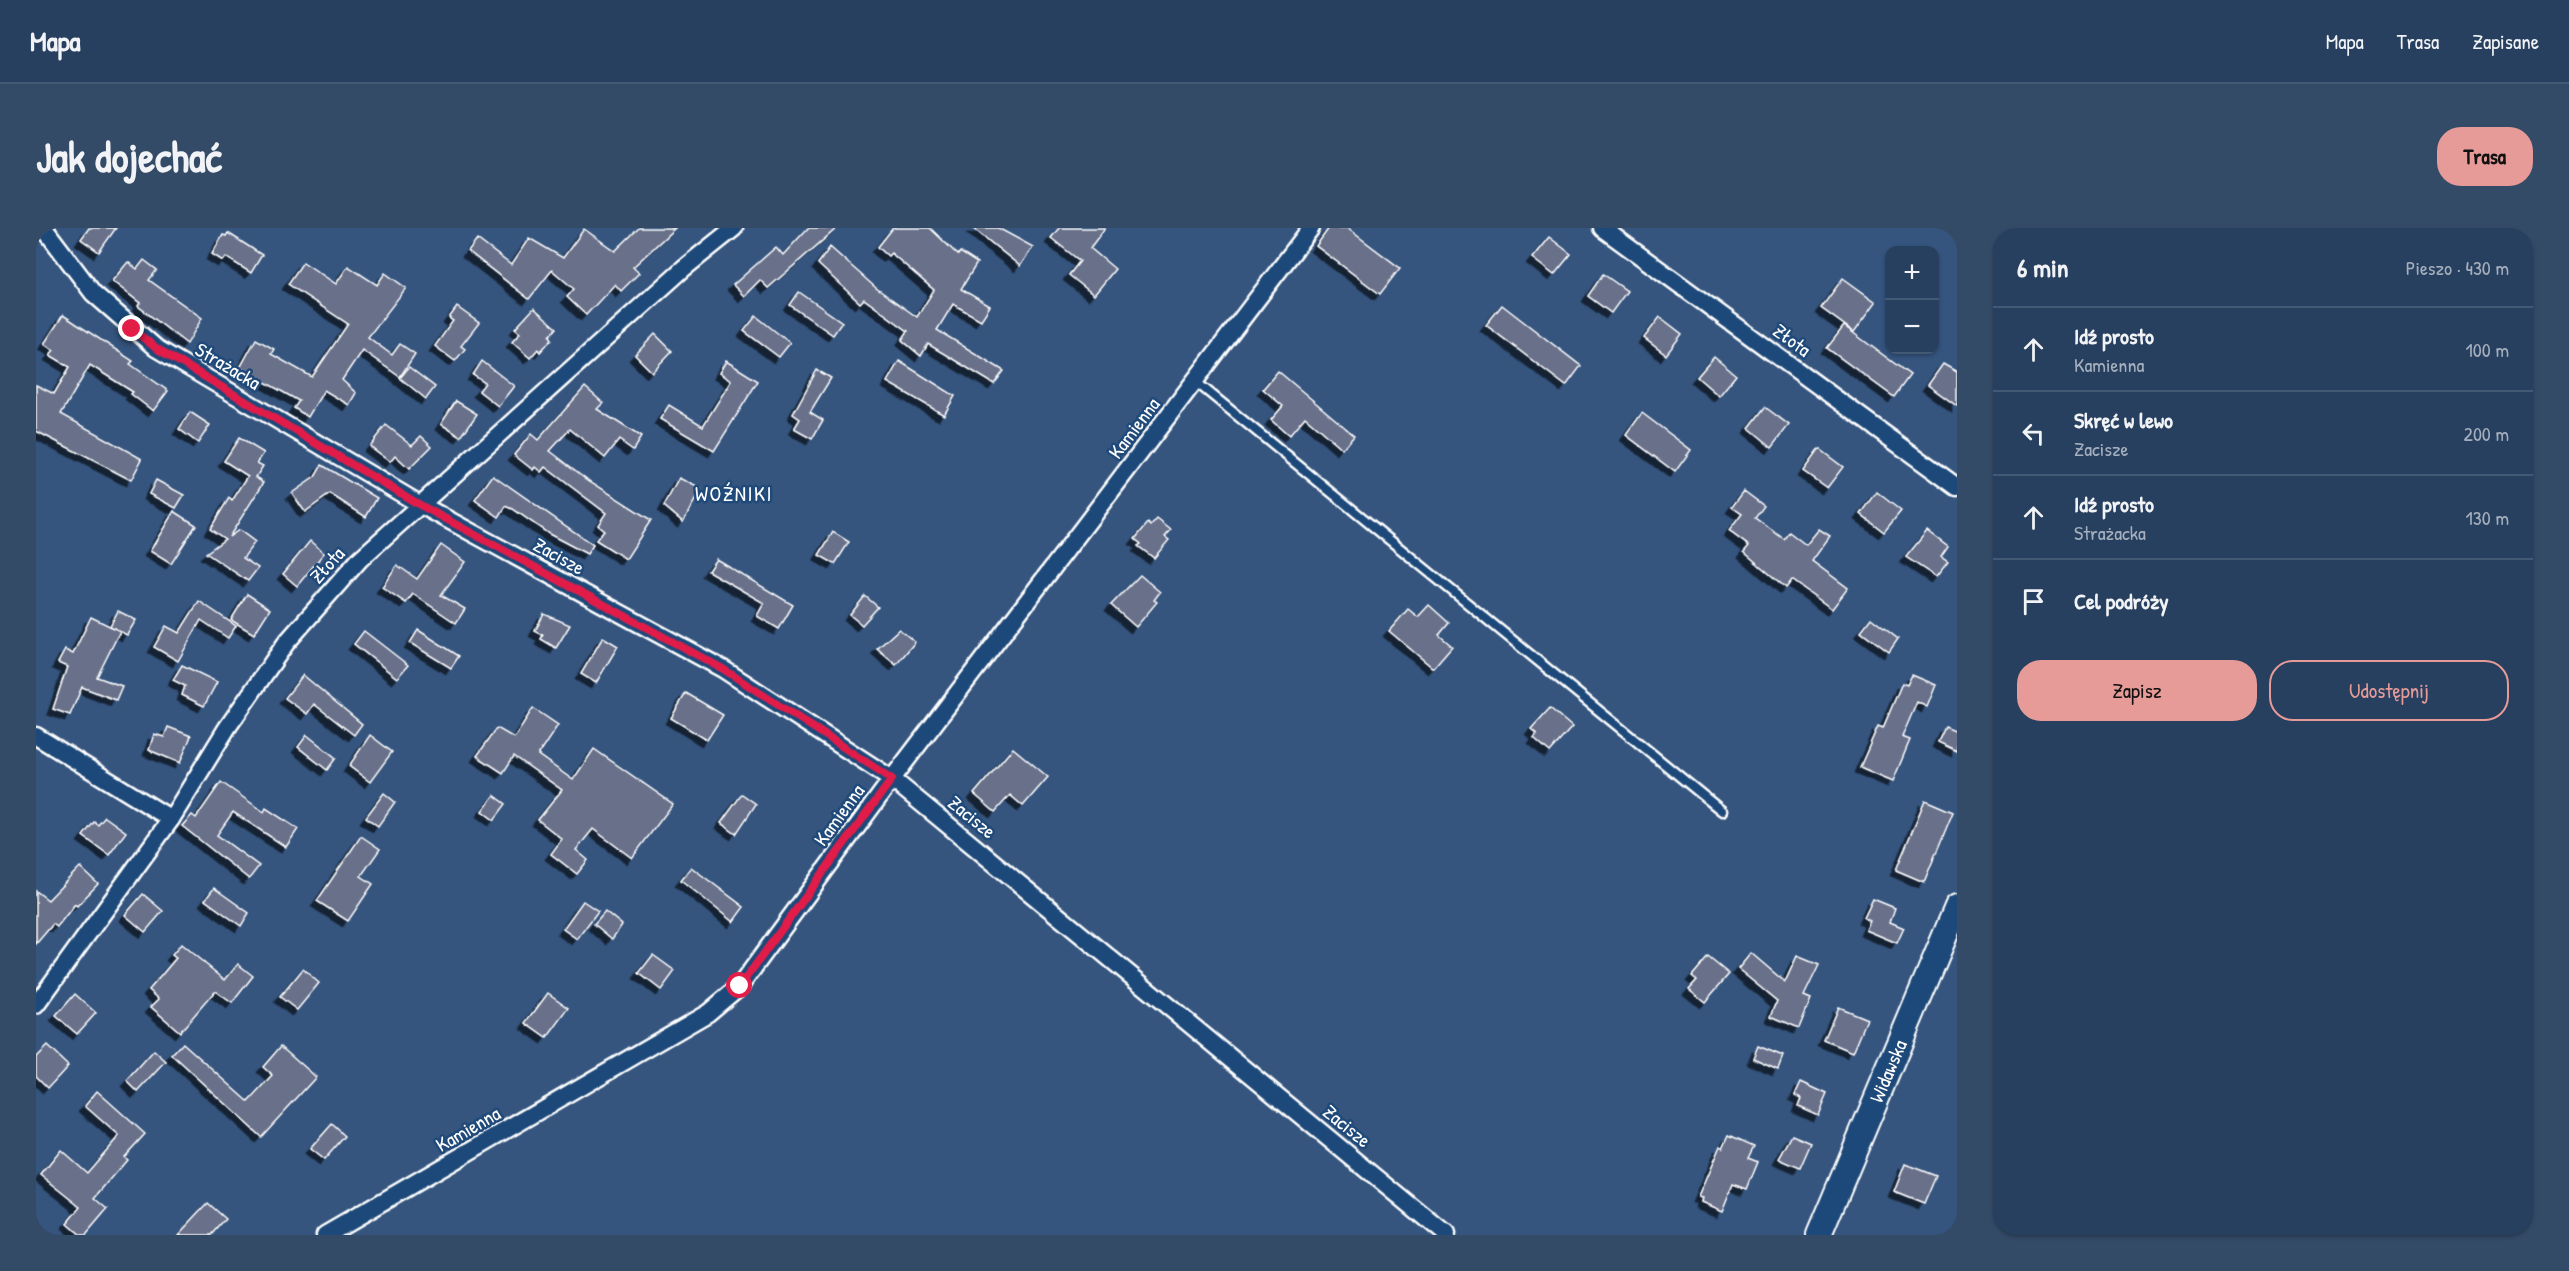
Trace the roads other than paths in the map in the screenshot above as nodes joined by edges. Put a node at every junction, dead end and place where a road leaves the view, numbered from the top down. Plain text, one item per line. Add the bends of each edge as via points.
1 (44, 228) edge
2 (734, 228) edge
3 (1311, 228) edge
4 (1602, 228) edge
5 (1196, 382) junction
6 (1957, 487) edge
7 (420, 505) junction
8 (36, 736) edge
9 (892, 779) junction
10 (1722, 811) dead end
11 (171, 819) junction
12 (1957, 907) edge
13 (36, 1005) edge
14 (325, 1235) edge
15 (1446, 1235) edge
16 (1819, 1235) edge

1 - 7 street, Strażacka via 93,293 156,348
2 - 7 street, Złota via 675,276
3 - 5 street, Kamienna
4 - 6 street, Złota
5 - 9 street, Kamienna
5 - 10 lane
7 - 9 street, Zacisze via 723,669
7 - 11 street, Złota via 360,559 286,643
8 - 11 street
9 - 14 street, Kamienna via 740,986 716,1006
9 - 15 street, Zacisze
11 - 13 street, Złota
12 - 16 street, Widawska

